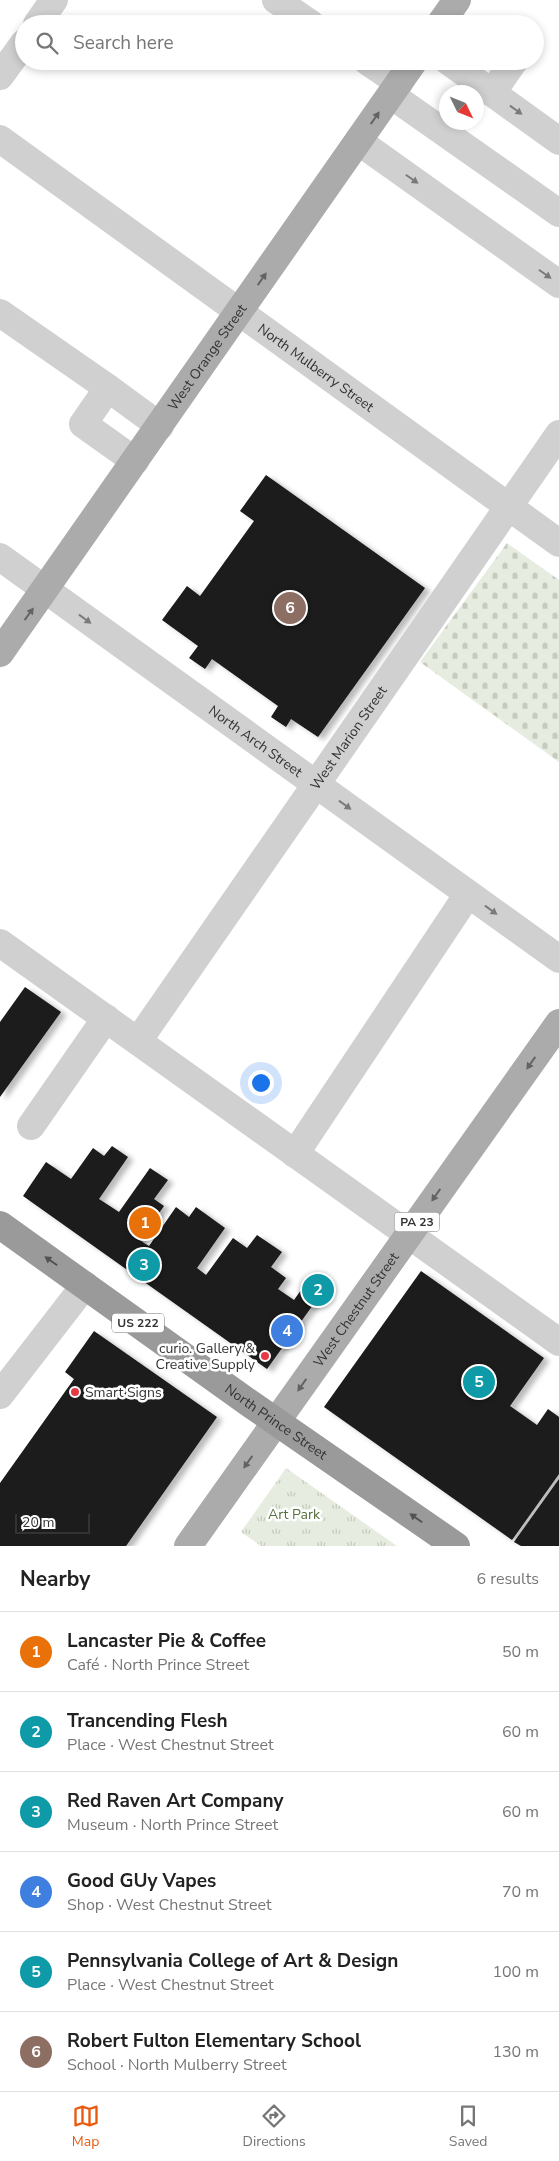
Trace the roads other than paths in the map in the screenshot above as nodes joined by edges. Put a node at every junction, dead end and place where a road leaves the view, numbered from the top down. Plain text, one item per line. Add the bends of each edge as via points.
1 (54, 0) edge
2 (276, 0) edge
3 (457, 0) edge
4 (43, 15) edge
5 (298, 15) edge
6 (446, 15) edge
7 (15, 55) edge
8 (383, 70) edge
9 (460, 70) edge
10 (508, 70) edge
11 (0, 76) edge
12 (401, 80) edge
13 (492, 93) junction
14 (556, 132) edge
15 (0, 139) edge
16 (358, 141) junction
17 (559, 214) edge
18 (559, 284) edge
19 (239, 312) junction
20 (0, 313) edge
21 (108, 388) junction
22 (160, 426) junction
23 (559, 434) edge
24 (135, 461) junction
25 (509, 507) junction
26 (559, 543) edge
27 (0, 557) edge
28 (46, 590) junction
29 (0, 653) edge
30 (316, 784) junction
31 (468, 894) junction
32 (0, 943) edge
33 (559, 959) edge
34 (106, 1018) junction
35 (559, 1023) edge
36 (138, 1041) junction
37 (31, 1126) dead end
38 (295, 1154) junction
39 (2, 1231) edge
40 (408, 1235) junction
41 (85, 1286) junction
42 (559, 1342) edge
43 (0, 1395) edge
44 (276, 1422) junction
45 (188, 1546) edge
46 (456, 1546) edge

1 - 4 street
2 - 5 street
3 - 6 main road
7 - 11 street
8 - 12 street
9 - 13 street
10 - 13 street
16 -> 12 main road, West Orange Street
12 - 17 street
13 -> 14 street
15 - 19 street, North Mulberry Street
16 -> 18 street
19 -> 16 main road, West Orange Street
19 - 22 main road, West Orange Street
19 - 25 street, North Mulberry Street
20 - 21 street
21 - 22 street
21 - 24 street via 83,424
22 - 24 main road, West Orange Street
23 - 25 street, West Marion Street
24 - 28 main road, West Orange Street
25 - 26 street, North Mulberry Street
25 - 30 street, West Marion Street
27 - 28 street, North Arch Street
29 -> 28 main road, West Orange Street
28 -> 30 street, North Arch Street
30 -> 31 street, North Arch Street
30 - 36 street, West Marion Street
31 -> 33 street, North Arch Street
31 - 38 street
32 - 34 street
34 - 36 street
34 - 37 street
35 -> 40 main road, West Chestnut Street / PA 23
36 - 38 street
38 - 40 street
41 -> 39 highway, North Prince Street / US 222
40 - 42 street
40 -> 44 main road, West Chestnut Street / PA 23
41 - 43 street
41 - 44 highway, North Prince Street / US 222
44 -> 45 main road, West Chestnut Street / PA 23
46 -> 44 highway, North Prince Street / US 222

